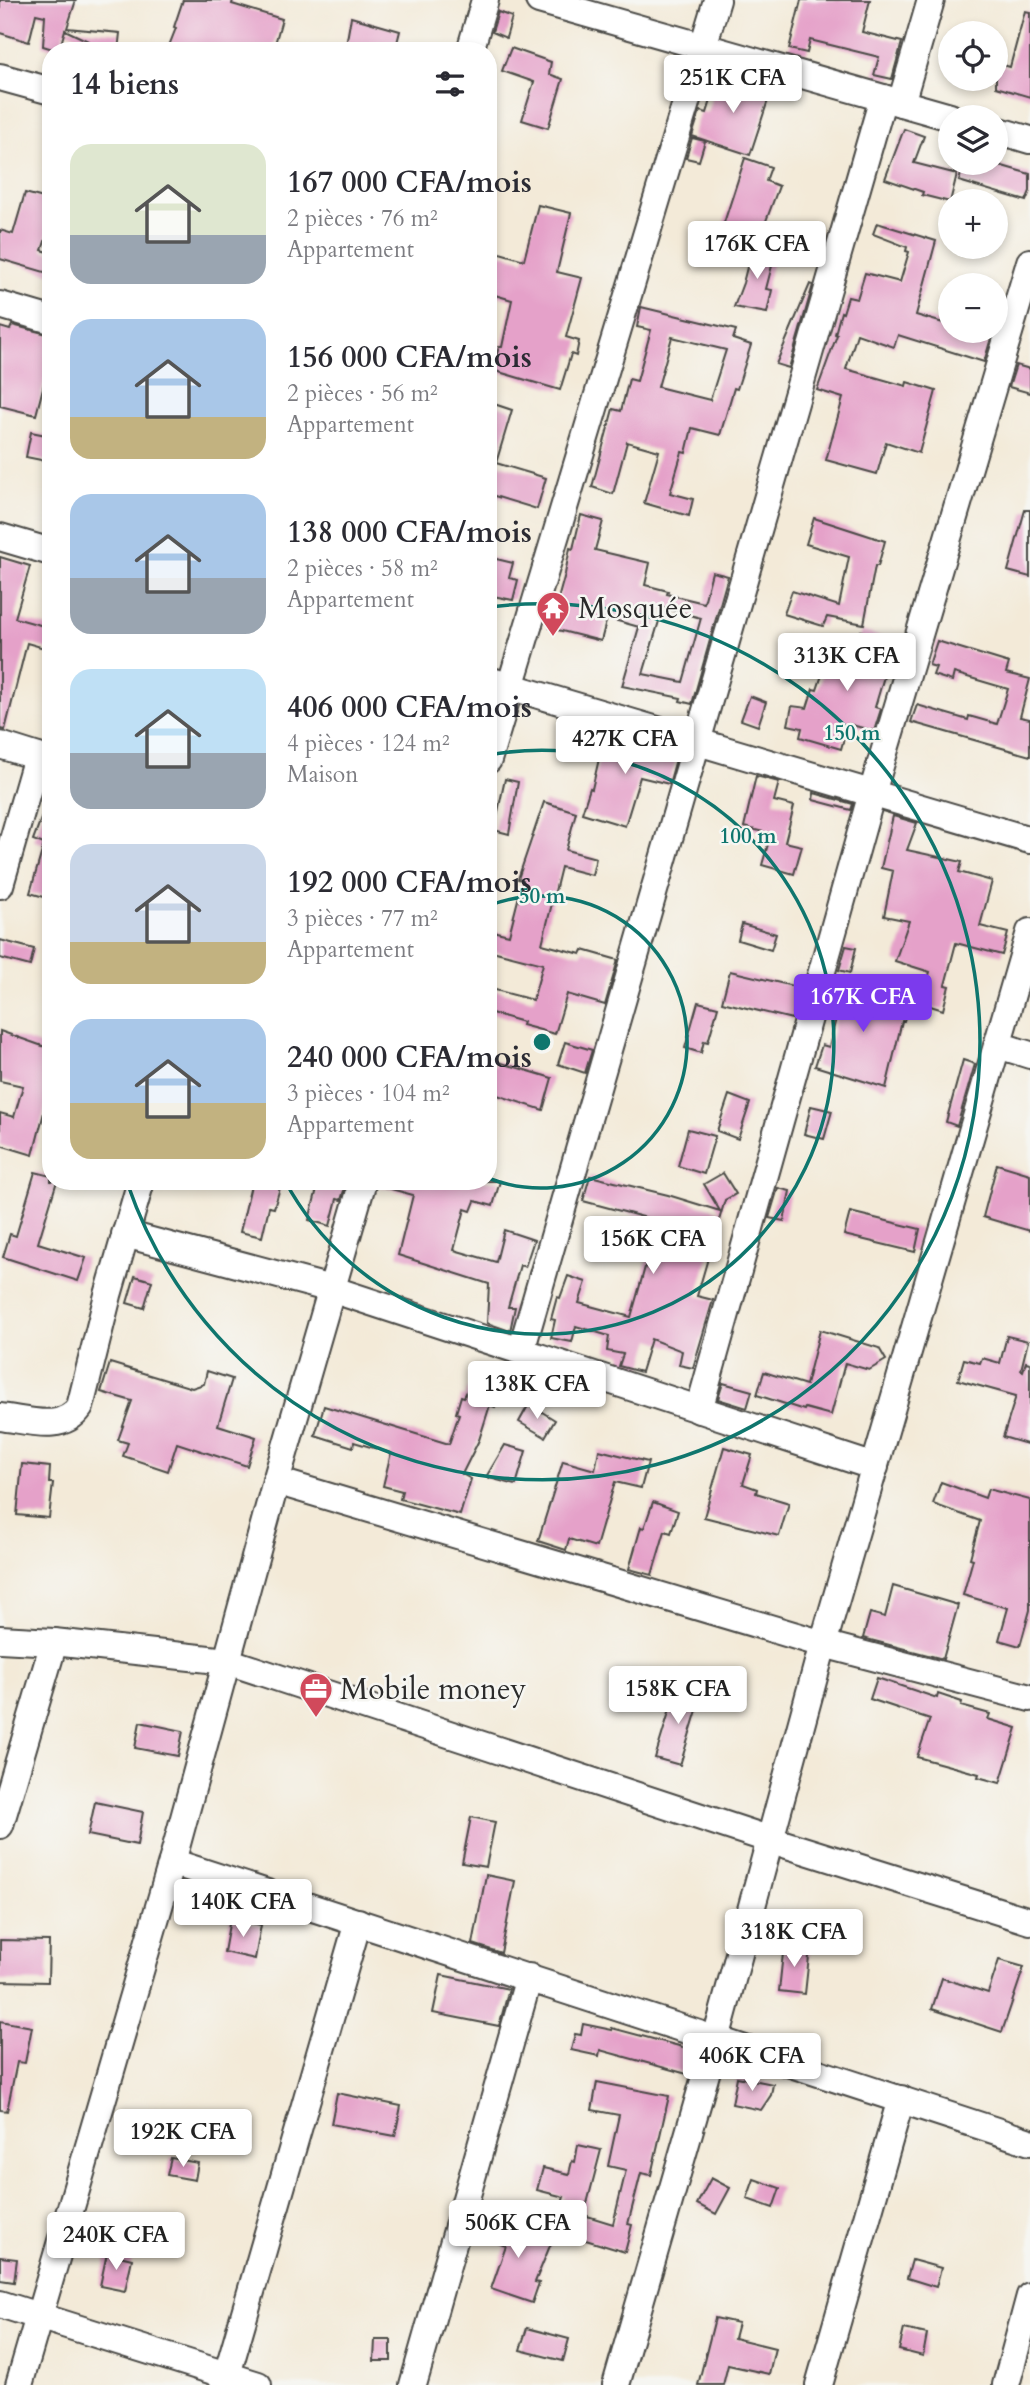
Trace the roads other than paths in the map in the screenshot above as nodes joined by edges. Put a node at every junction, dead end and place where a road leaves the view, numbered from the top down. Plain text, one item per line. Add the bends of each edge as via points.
1 (485, 0) edge
2 (539, 0) edge
3 (717, 0) edge
4 (931, 0) edge
5 (473, 42) edge
6 (704, 47) junction
7 (0, 77) edge
8 (42, 89) edge
9 (892, 101) junction
10 (938, 114) edge
11 (1008, 134) edge
12 (1030, 140) edge
13 (1030, 262) edge
14 (0, 305) edge
15 (42, 317) edge
16 (0, 537) edge
17 (42, 549) edge
18 (499, 684) edge
19 (698, 742) junction
20 (0, 746) edge
21 (42, 758) edge
22 (42, 765) edge
23 (872, 793) junction
24 (1030, 840) edge
25 (0, 885) edge
26 (1030, 932) edge
27 (998, 1045) junction
28 (1030, 1055) edge
29 (138, 1190) edge
30 (360, 1190) edge
31 (125, 1234) junction
32 (331, 1289) junction
33 (522, 1352) junction
34 (699, 1410) junction
35 (0, 1417) edge
36 (875, 1467) junction
37 (276, 1481) junction
38 (0, 1639) edge
39 (54, 1642) junction
40 (822, 1644) junction
41 (227, 1661) junction
42 (1030, 1696) edge
43 (0, 1825) edge
44 (768, 1839) junction
45 (172, 1862) junction
46 (1030, 1921) edge
47 (358, 1922) junction
48 (529, 1977) junction
49 (716, 2039) junction
50 (901, 2099) junction
51 (1030, 2142) edge
52 (1030, 2296) edge
53 (0, 2304) edge
54 (39, 2315) junction
55 (225, 2381) edge
56 (19, 2385) edge
57 (258, 2385) edge
58 (414, 2385) edge
59 (616, 2385) edge
60 (820, 2385) edge
61 (1006, 2385) edge

1 - 5 street
2 - 6 street
3 - 6 street
4 - 9 street
6 - 9 street
6 - 18 street
7 - 8 street
9 - 10 street
9 - 19 street
11 - 12 street
13 - 23 street
14 - 15 street
16 - 17 street
18 - 19 street
19 - 23 street
19 - 33 street
20 - 21 street
22 - 25 street
23 - 24 street
23 - 34 street
26 - 27 street
27 - 28 street
27 - 36 street
29 - 31 street
30 - 32 street
31 - 32 street
31 - 35 street via 80,1407 72,1418 56,1424
32 - 33 street
32 - 37 street
33 - 34 street
34 - 36 street
36 - 40 street
37 - 40 street
37 - 41 street
38 - 39 street
39 - 41 street
39 - 43 street
40 - 42 street
40 - 44 street
41 - 44 street
41 - 45 street
44 - 46 street
44 - 49 street
45 - 47 street
45 - 54 street
47 - 48 street
47 - 55 street
48 - 49 street
48 - 58 street
49 - 50 street
49 - 59 street
50 - 51 street
50 - 60 street
52 - 61 street
53 - 54 street
54 - 55 street
54 - 56 street
55 - 57 street

